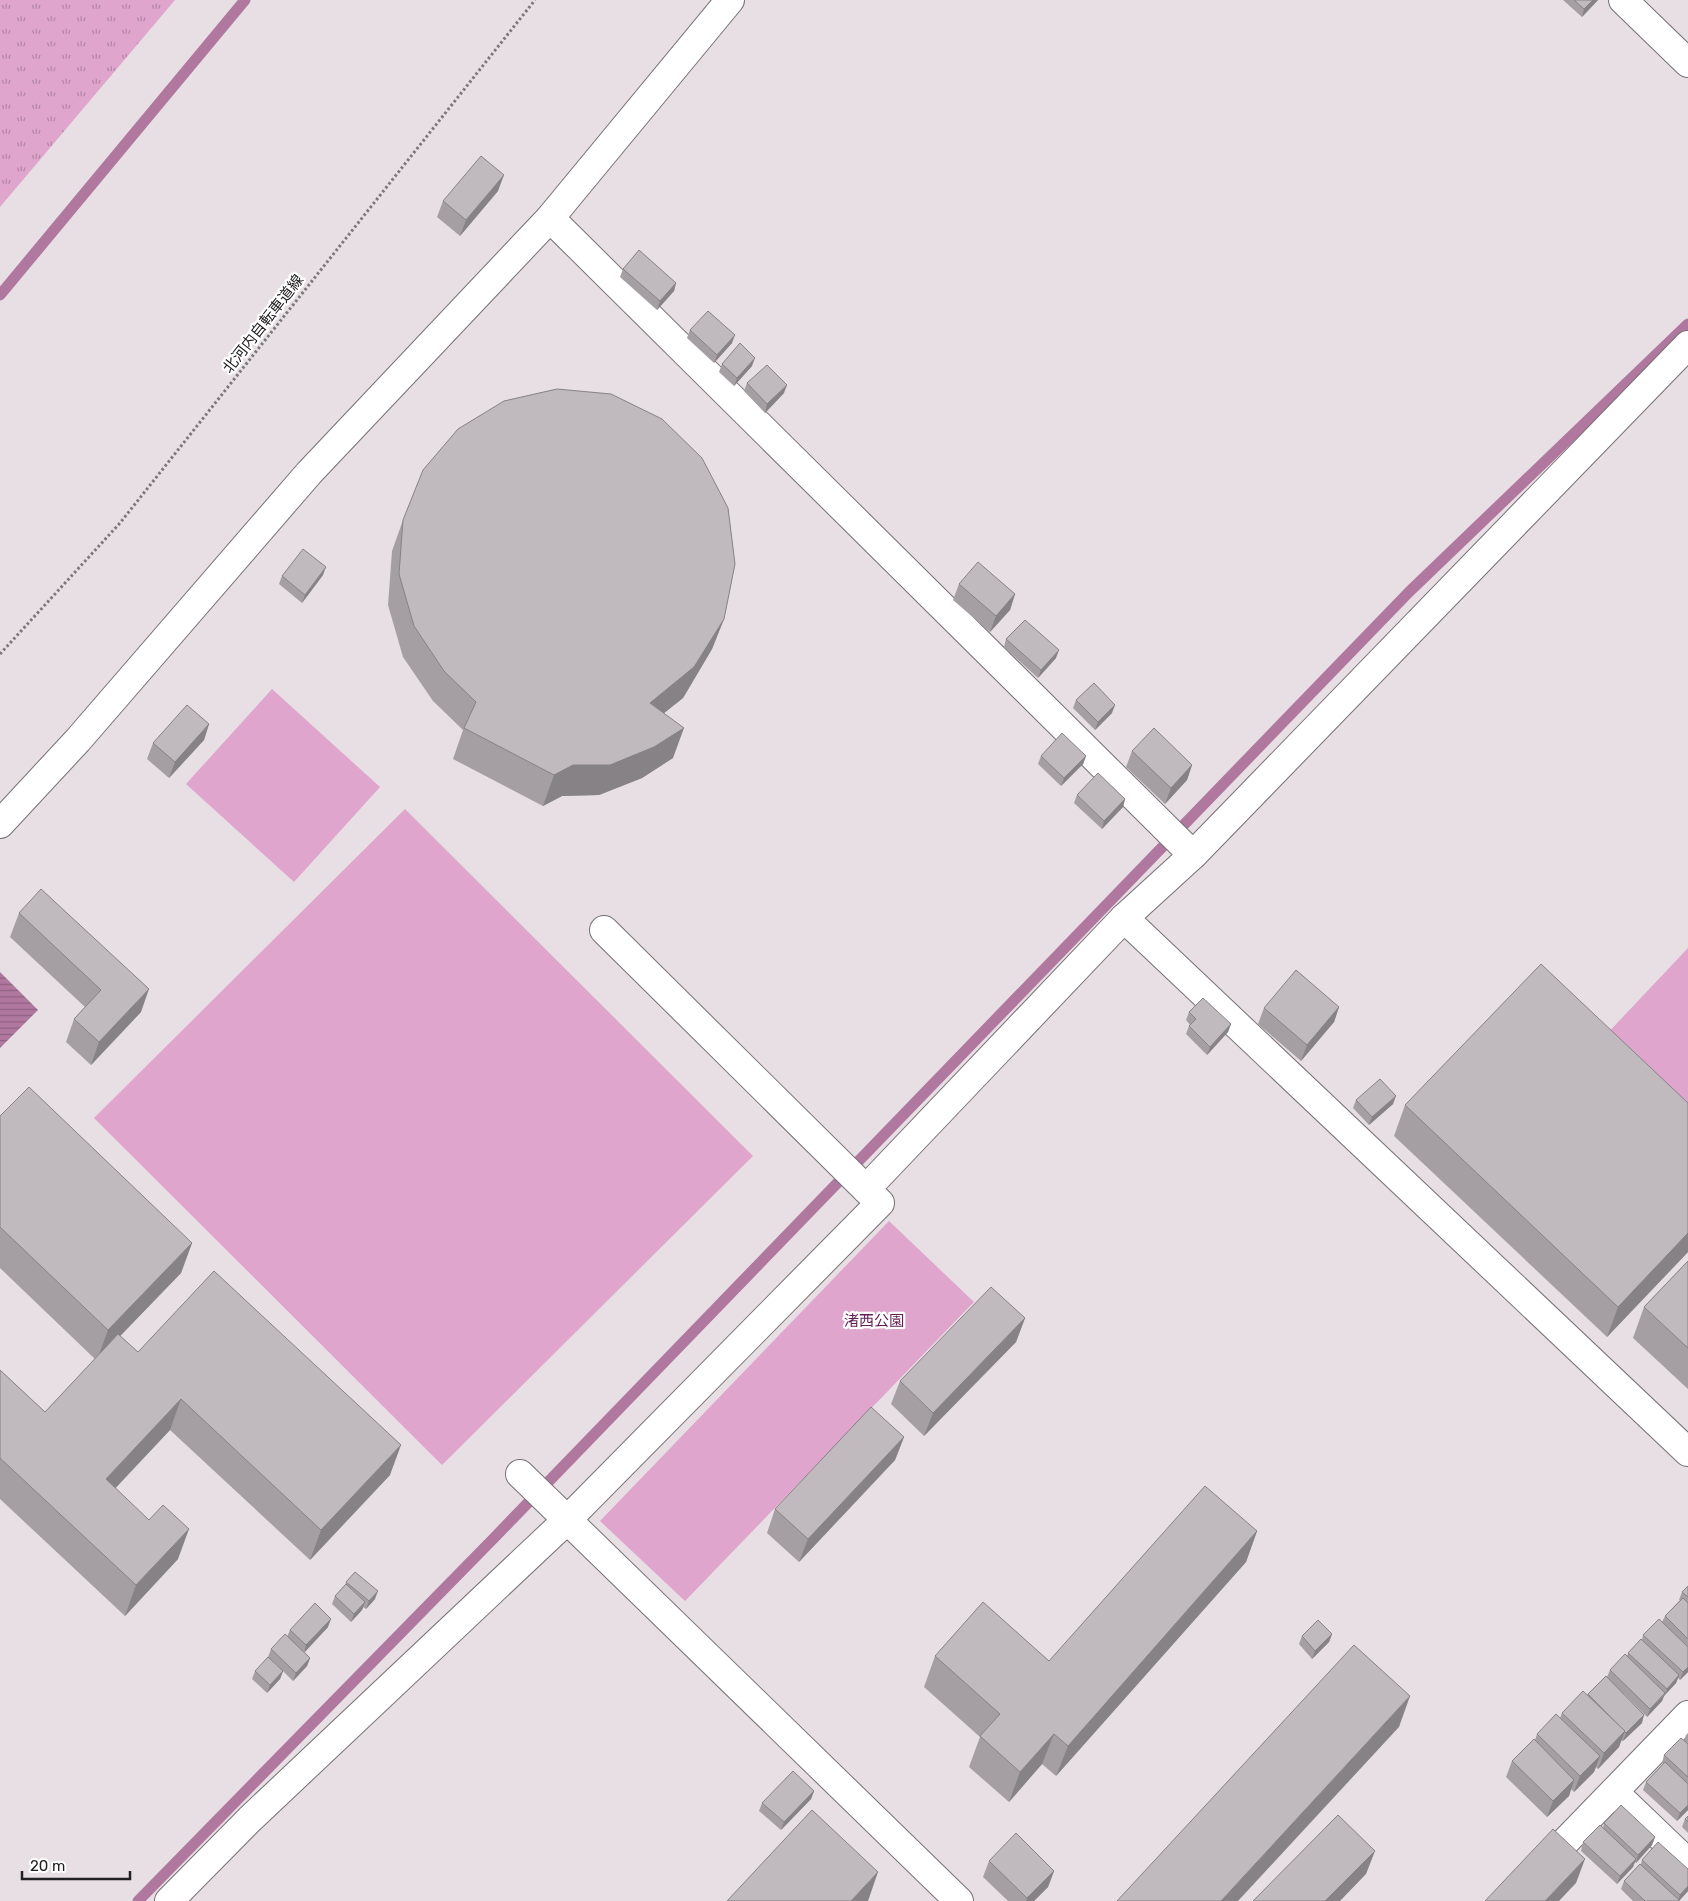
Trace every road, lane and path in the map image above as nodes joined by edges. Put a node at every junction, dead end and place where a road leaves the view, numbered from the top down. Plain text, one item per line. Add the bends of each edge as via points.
1 (535, 0) edge
2 (730, 0) edge
3 (1623, 0) edge
4 (1688, 63) edge
5 (550, 218) junction
6 (1688, 345) edge
7 (0, 654) edge
8 (0, 824) edge
9 (1193, 854) junction
10 (1124, 918) junction
11 (604, 930) dead end
12 (866, 1189) junction
13 (1688, 1452) edge
14 (520, 1474) dead end
15 (561, 1512) junction
16 (1688, 1715) edge
17 (1614, 1792) junction
18 (1564, 1843) edge
19 (1688, 1863) edge
20 (169, 1901) edge
21 (959, 1901) edge

1 - 7 path, 北河内自転車道線 via 120,523
2 - 5 street
3 - 4 street
5 - 8 street via 310,473 78,740
5 - 9 street
6 - 9 street
9 - 10 street
10 - 12 street
10 - 13 street
11 - 12 street
12 - 15 street via 880,1203
14 - 15 street
15 - 20 street
15 - 21 street
16 - 17 street
17 - 18 street
17 - 19 street

